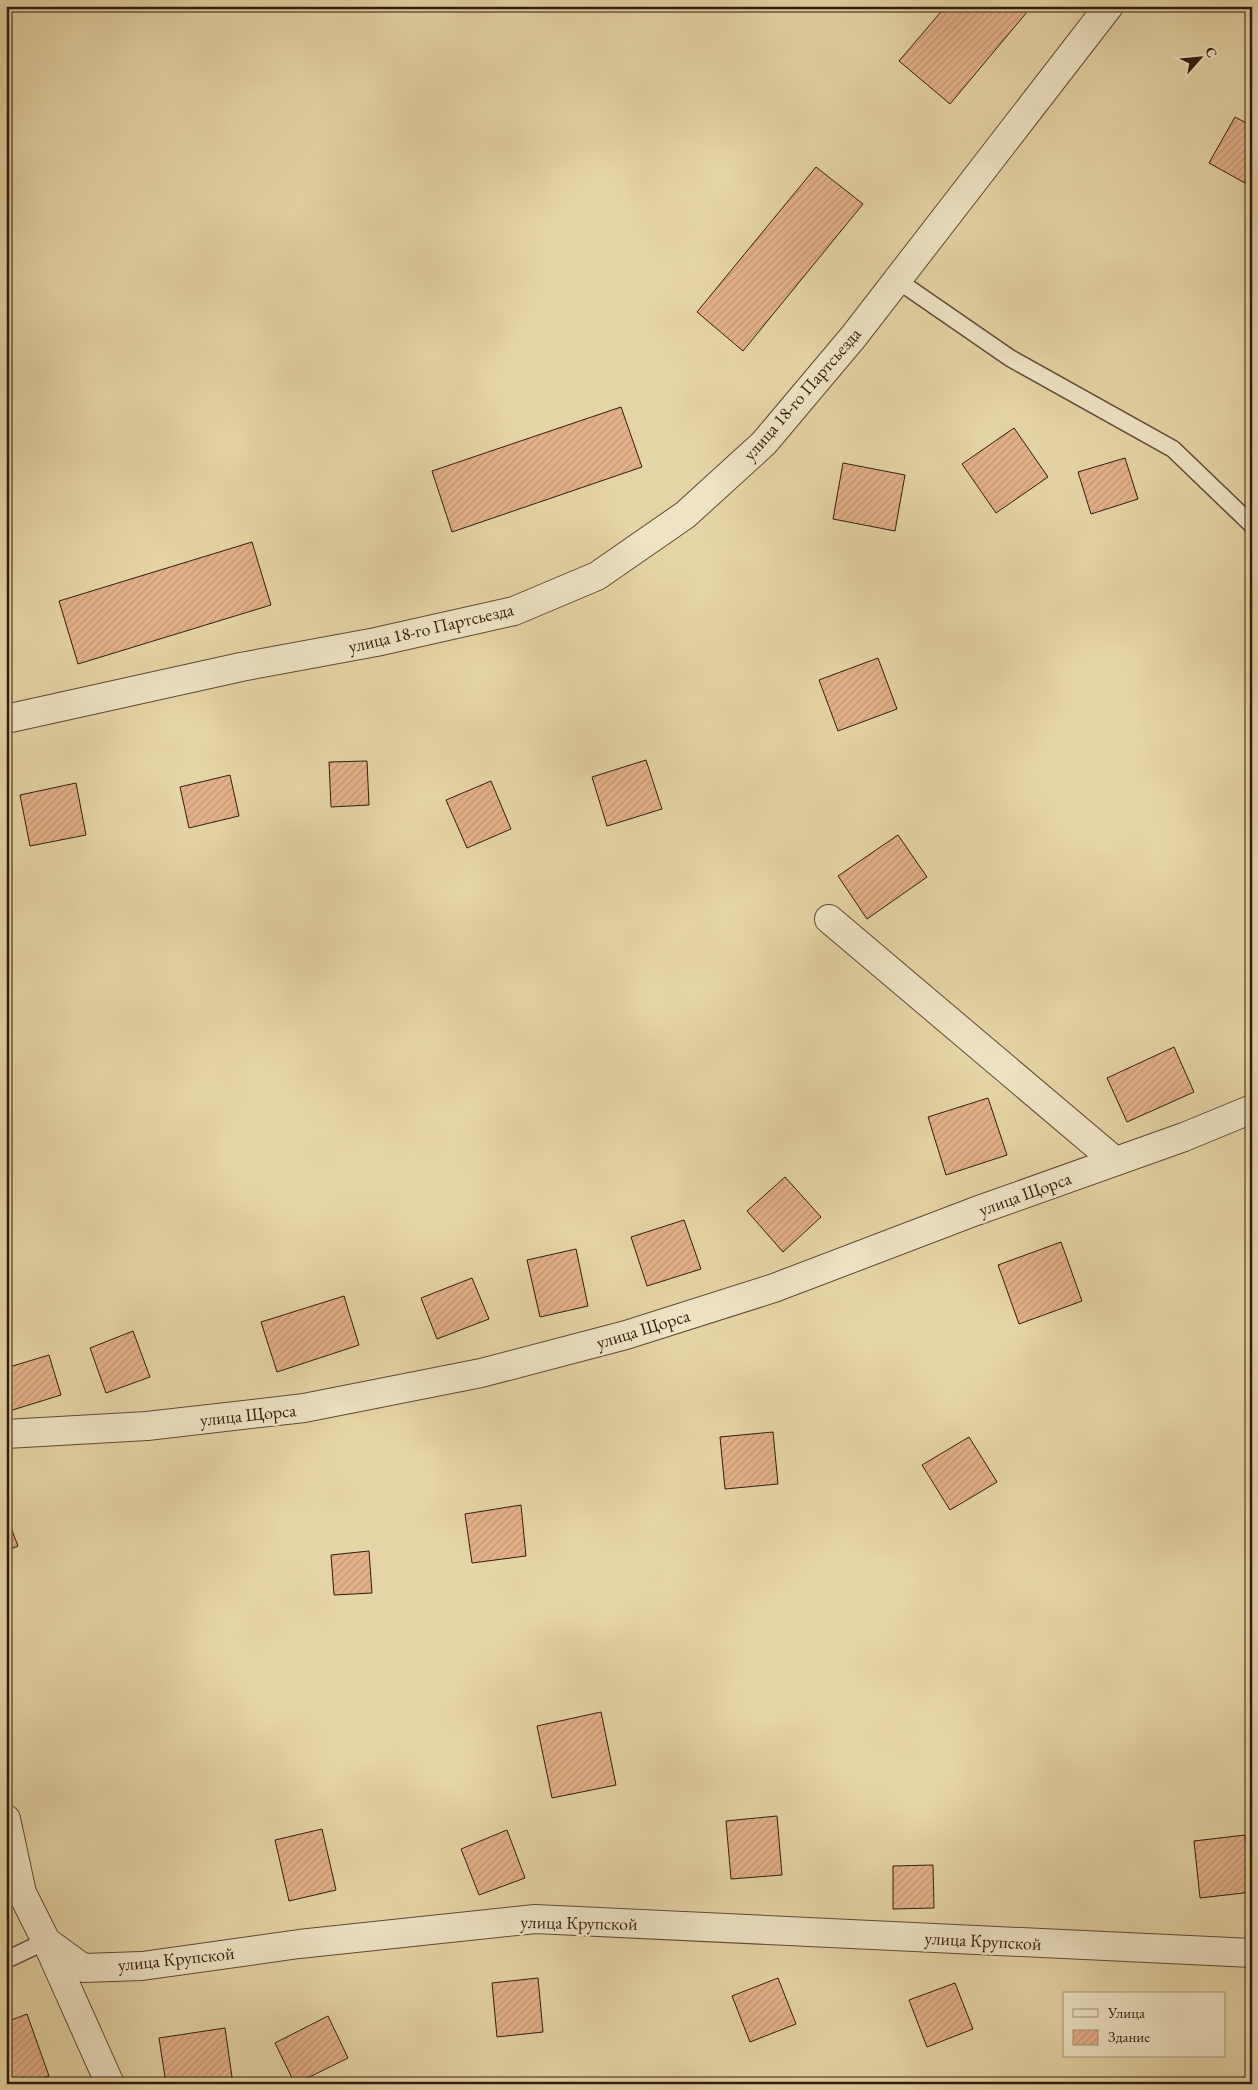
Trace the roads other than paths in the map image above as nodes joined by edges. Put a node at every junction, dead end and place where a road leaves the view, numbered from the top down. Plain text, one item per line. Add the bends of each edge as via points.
1 (1109, 6) edge
2 (897, 280) junction
3 (1252, 526) edge
4 (6, 719) edge
5 (829, 918) dead end
6 (1252, 1109) edge
7 (1115, 1162) junction
8 (6, 1434) edge
9 (6, 1819) edge
10 (46, 1941) junction
11 (1252, 1953) edge
12 (6, 1960) edge
13 (110, 2084) edge

1 - 2 street, улица 18-го Партсьезда
2 - 3 lane via 1010,358 1173,449
2 - 4 street, улица 18-го Партсьезда via 764,443 685,514 597,576 514,611
5 - 7 street
6 - 7 street, улица Щорса
7 - 8 street, улица Щорса via 774,1288 626,1335 481,1373 304,1408 147,1426
9 - 10 street, улица Крупской via 22,1893
10 - 11 street, улица Крупской via 83,1968 142,1966 299,1944 536,1919
10 - 12 lane
10 - 13 street

